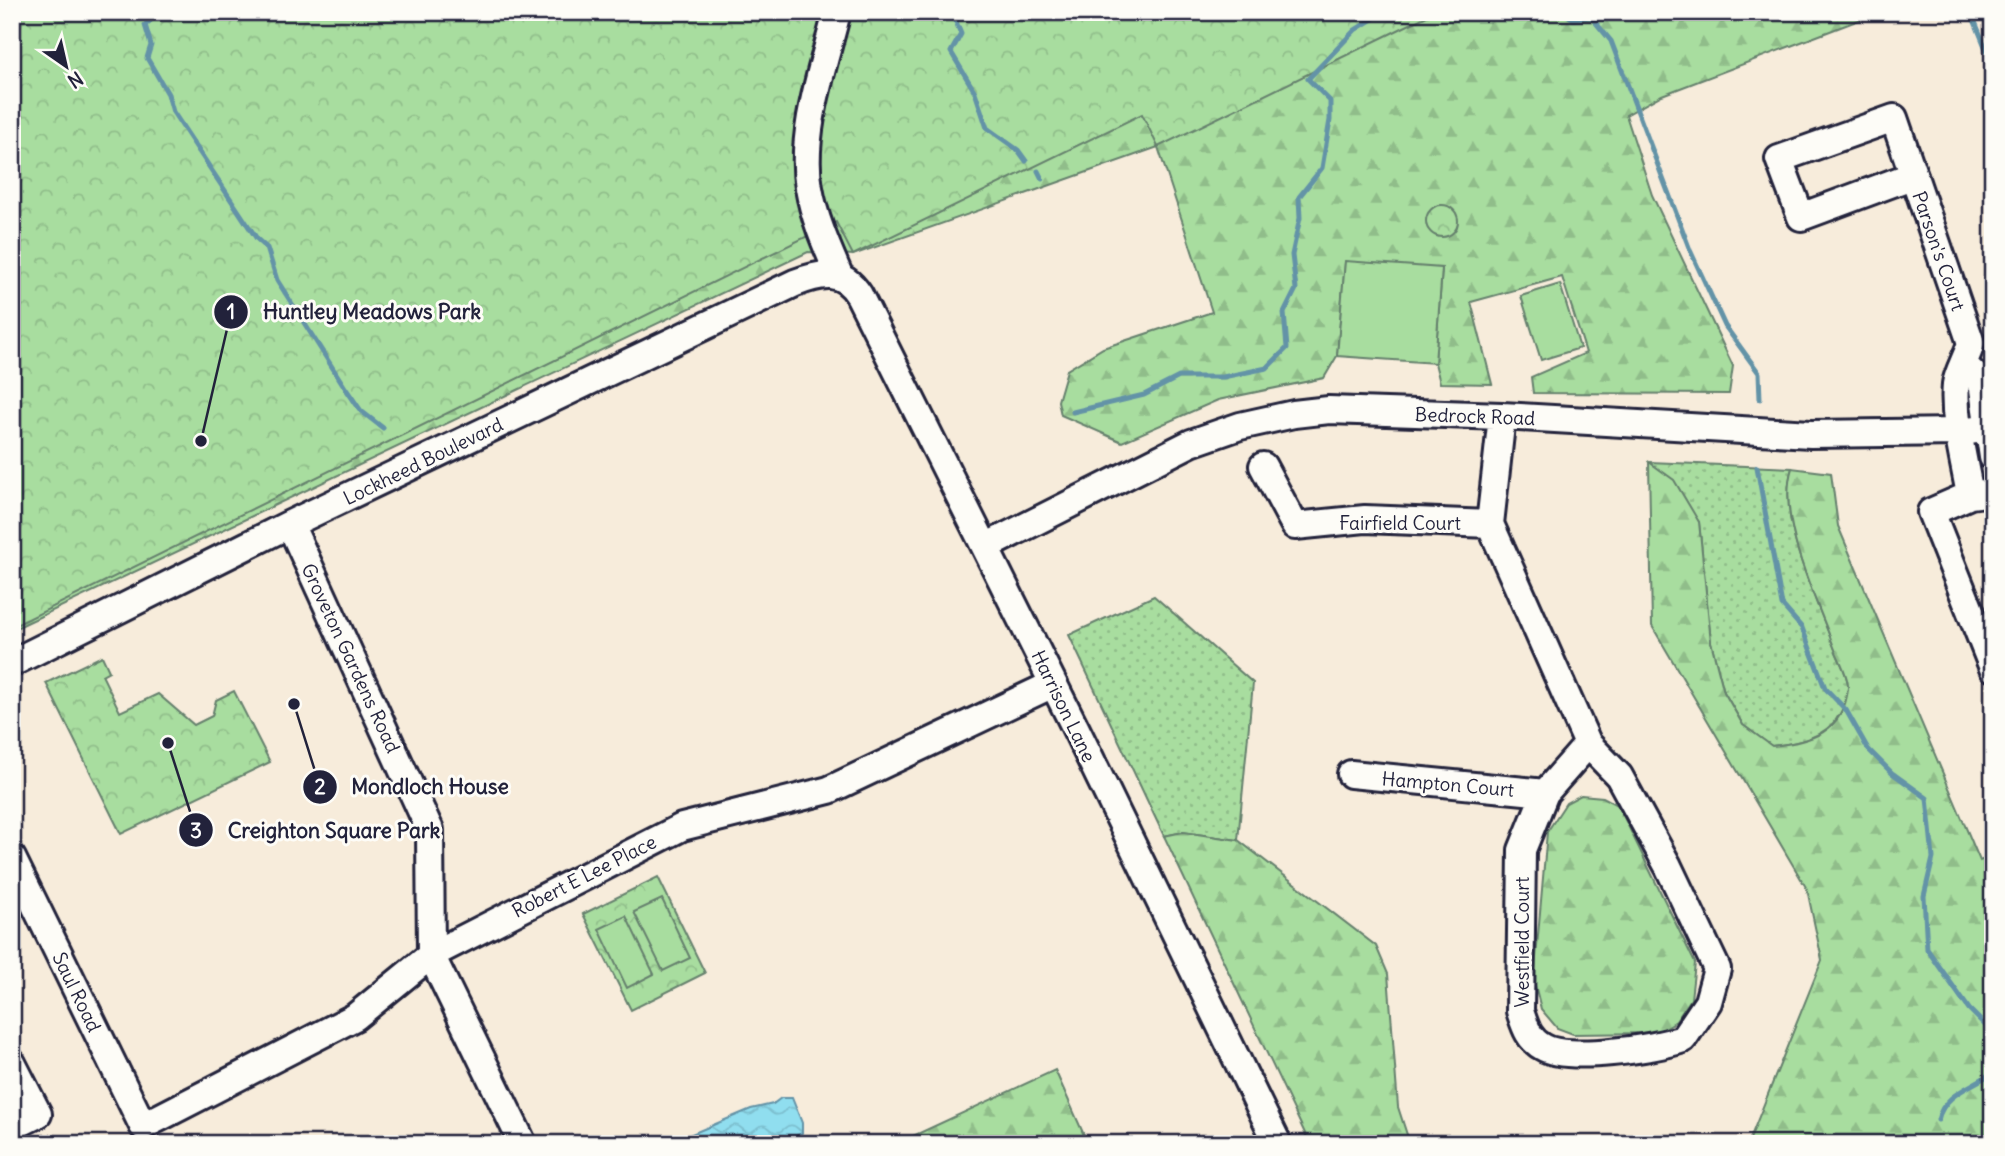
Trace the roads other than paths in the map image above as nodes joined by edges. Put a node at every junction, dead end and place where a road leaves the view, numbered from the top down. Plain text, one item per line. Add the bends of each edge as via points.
1 (837, 12) edge
2 (1914, 175) junction
3 (839, 275) junction
4 (1965, 366) junction
5 (1502, 416) junction
6 (1991, 428) edge
7 (1959, 432) junction
8 (1993, 457) edge
9 (1263, 466) dead end
10 (1982, 494) edge
11 (290, 524) junction
12 (1490, 524) junction
13 (985, 547) junction
14 (12, 663) edge
15 (1993, 668) edge
16 (1054, 684) junction
17 (1588, 744) junction
18 (1351, 775) dead end
19 (1545, 793) junction
20 (12, 858) edge
21 (431, 955) junction
22 (12, 1063) edge
23 (143, 1126) joint
24 (12, 1127) edge
25 (523, 1144) edge
26 (1278, 1144) edge

1 - 3 street via 816,99 807,171 812,206
2 - 2 street, Parson's Court via 1894,118 1779,159 1801,216
2 - 4 street, Parson's Court via 1971,343
3 - 11 street, Lockheed Boulevard via 821,274 795,283
3 - 13 street, Harrison Lane via 859,295
4 - 6 street via 1982,382
4 - 7 street, Parson's Court via 1956,382
5 - 7 street, Bedrock Road via 1811,434
5 - 12 street
5 - 13 street, Bedrock Road via 1329,410 1240,426 1191,443
6 - 7 street, Bedrock Road
6 - 8 street
7 - 10 street, Parson's Court
9 - 12 street, Fairfield Court via 1295,526 1365,519
10 - 15 street via 1931,512
11 - 14 street, Lockheed Boulevard
11 - 21 street, Groveton Gardens Road via 430,830
12 - 17 street, Westfield Court
13 - 16 street, Harrison Lane
16 - 21 street, Robert E Lee Place via 829,790 682,827
16 - 26 street, Harrison Lane
17 - 19 street, Westfield Court
17 - 19 street, Westfield Court via 1619,776 1717,970 1708,1002 1683,1040 1647,1049 1562,1054 1527,1034 1520,1011 1522,850
18 - 19 street, Hampton Court
20 - 23 street, Saul Road
21 - 23 street, Robert E Lee Place via 355,1017
21 - 25 street, Groveton Gardens Road
22 - 24 street via 38,1114

